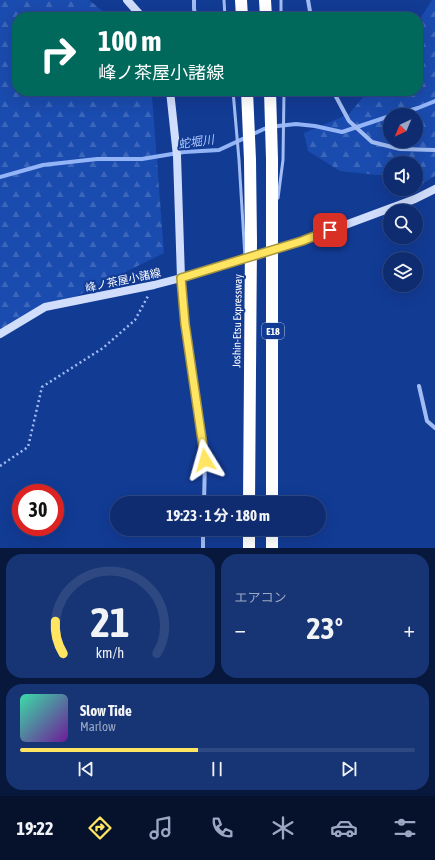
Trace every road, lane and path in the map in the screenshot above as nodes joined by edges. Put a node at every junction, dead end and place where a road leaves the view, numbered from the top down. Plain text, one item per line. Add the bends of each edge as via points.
1 (128, 0) edge
2 (194, 0) edge
3 (224, 0) edge
4 (241, 0) edge
5 (265, 0) edge
6 (281, 0) edge
7 (308, 0) edge
8 (138, 12) edge
9 (194, 12) edge
10 (225, 12) edge
11 (242, 12) edge
12 (266, 12) edge
13 (282, 12) edge
14 (309, 12) edge
15 (170, 96) edge
16 (233, 96) edge
17 (247, 96) edge
18 (284, 96) edge
19 (336, 96) edge
20 (271, 97) edge
21 (435, 150) edge
22 (278, 159) junction
23 (244, 160) junction
24 (435, 189) edge
25 (277, 204) dead end
26 (276, 212) dead end
27 (272, 234) junction
28 (245, 262) dead end
29 (181, 278) junction
30 (154, 285) junction
31 (247, 286) dead end
32 (0, 334) edge
33 (250, 341) junction
34 (419, 386) dead end
35 (435, 428) edge
36 (0, 466) edge
37 (204, 496) edge
38 (249, 496) edge
39 (272, 496) edge
40 (204, 536) edge
41 (249, 536) edge
42 (272, 536) edge
43 (203, 548) edge
44 (249, 548) edge
45 (272, 548) edge

1 - 8 main road
2 - 9 street
3 - 10 lane
4 - 11 highway
5 - 12 highway
6 - 13 lane
7 - 14 street
15 - 29 main road via 177,156
16 - 23 lane
17 - 23 highway, Joshin-Etsu Expressway / E18
18 - 22 lane
19 - 21 street via 349,121 372,142 400,149
20 - 22 highway, E18
22 - 25 lane
22 - 27 highway, E18
23 - 28 lane
23 - 33 highway, Joshin-Etsu Expressway / E18 via 251,241
24 - 29 main road, 峰ノ茶屋小諸線, bridge via 415,199 302,241
26 - 27 lane
27 - 39 highway, E18
29 - 30 main road, 峰ノ茶屋小諸線
29 - 37 street via 185,324 205,460
30 - 32 main road, 峰ノ茶屋小諸線 via 45,307
30 - 36 path via 135,320 103,348 42,387 28,447
31 - 33 lane
33 - 38 highway, Joshin-Etsu Expressway / E18
34 - 35 street via 427,421
40 - 43 street
41 - 44 highway
42 - 45 highway

